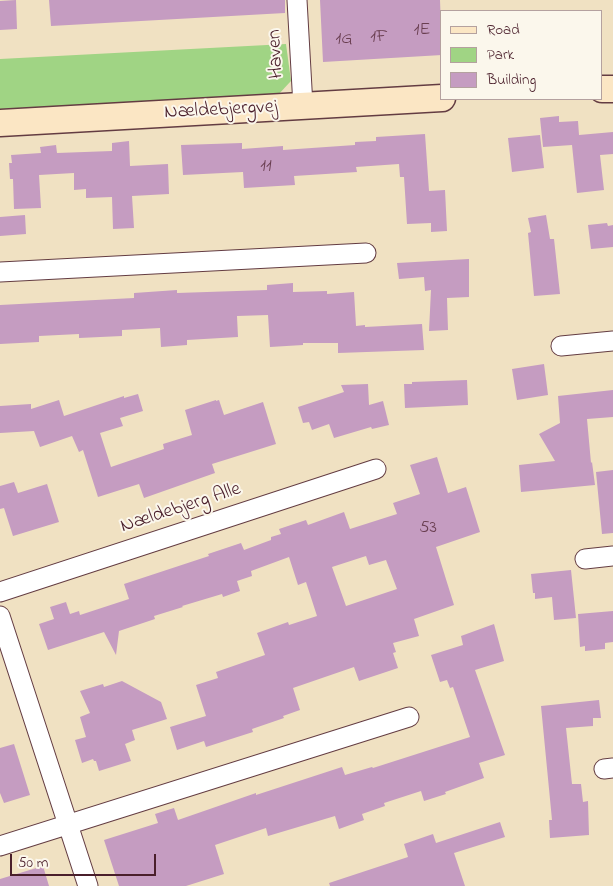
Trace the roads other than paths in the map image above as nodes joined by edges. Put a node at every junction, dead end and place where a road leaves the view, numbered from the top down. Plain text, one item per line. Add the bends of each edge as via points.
1 (297, 0) edge
2 (440, 98) edge
3 (303, 106) junction
4 (0, 123) edge
5 (366, 253) dead end
6 (0, 272) edge
7 (613, 341) edge
8 (561, 346) dead end
9 (376, 469) dead end
10 (613, 556) edge
11 (585, 559) dead end
12 (0, 592) edge
13 (0, 616) edge
14 (409, 717) dead end
15 (68, 823) junction
16 (0, 846) edge
17 (88, 886) edge

1 - 3 street, Haven
2 - 3 street, Nældebjergvej
3 - 4 street, Nældebjergvej
5 - 6 street
7 - 8 street
9 - 12 street, Nældebjerg Alle
10 - 11 street
13 - 15 street
14 - 15 street
15 - 16 street
15 - 17 street

